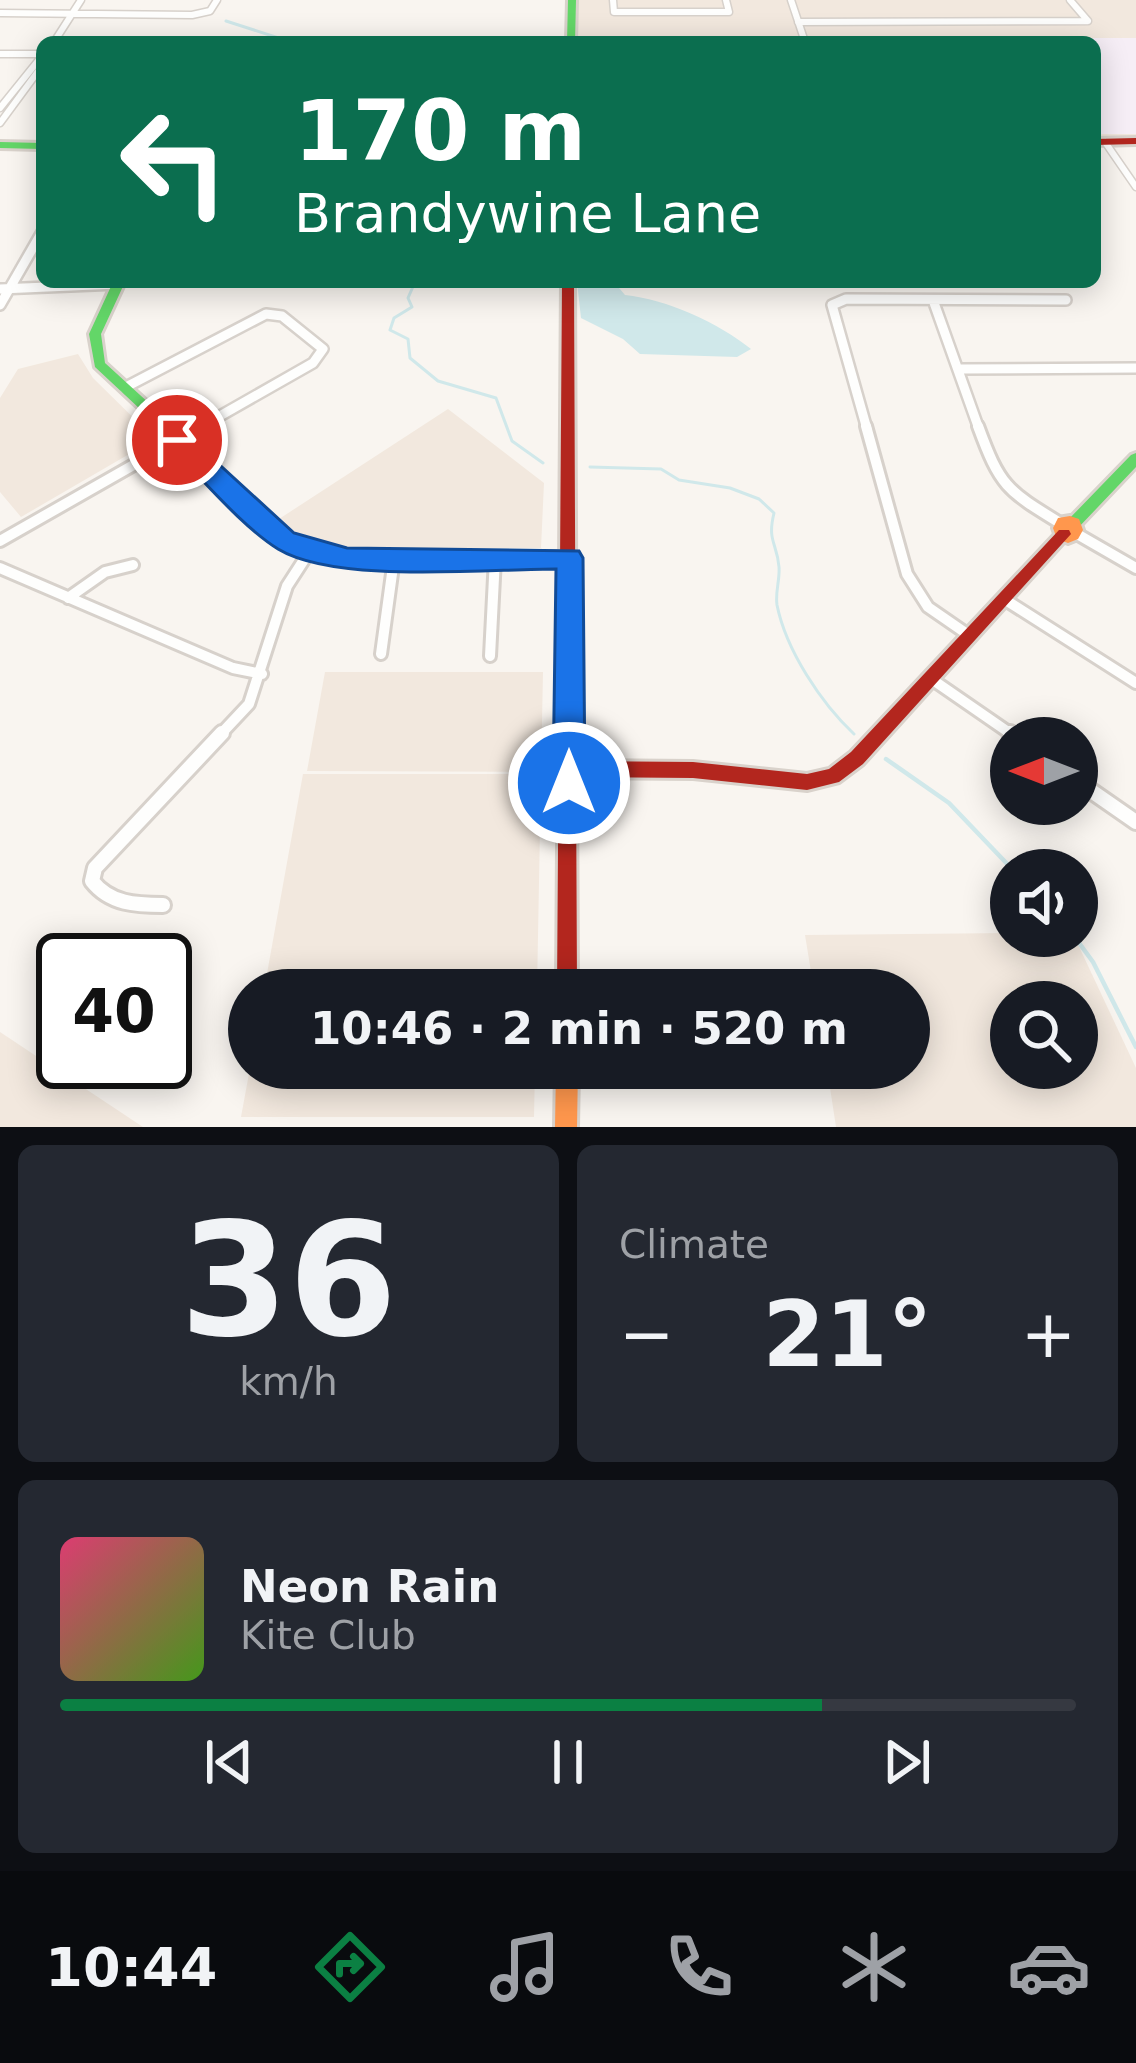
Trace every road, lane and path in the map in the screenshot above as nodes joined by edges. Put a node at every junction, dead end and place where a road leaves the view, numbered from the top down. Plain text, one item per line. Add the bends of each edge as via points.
1 (35, 0) edge
2 (81, 0) edge
3 (218, 0) edge
4 (572, 0) edge
5 (614, 0) edge
6 (726, 0) edge
7 (791, 0) edge
8 (1070, 0) edge
9 (125, 5) dead end
10 (0, 13) edge
11 (30, 13) junction
12 (74, 14) junction
13 (120, 14) junction
14 (798, 22) junction
15 (58, 36) edge
16 (572, 36) edge
17 (803, 36) edge
18 (0, 54) edge
19 (36, 55) edge
20 (36, 63) edge
21 (36, 74) edge
22 (0, 108) edge
23 (0, 123) edge
24 (1136, 141) edge
25 (1101, 142) edge
26 (1101, 143) edge
27 (0, 145) edge
28 (36, 146) edge
29 (1136, 187) edge
30 (36, 241) edge
31 (36, 287) edge
32 (5, 288) edge
33 (116, 288) edge
34 (568, 288) edge
35 (933, 300) junction
36 (1066, 300) dead end
37 (0, 305) edge
38 (1136, 368) edge
39 (959, 369) junction
40 (124, 388) junction
41 (177, 440) junction
42 (1133, 465) edge
43 (1068, 529) junction
44 (0, 541) edge
45 (309, 552) junction
46 (495, 558) junction
47 (570, 558) junction
48 (394, 559) junction
49 (133, 566) dead end
50 (0, 568) edge
51 (1136, 568) edge
52 (68, 598) junction
53 (1004, 599) junction
54 (970, 636) junction
55 (381, 654) dead end
56 (490, 656) dead end
57 (262, 674) junction
58 (930, 678) junction
59 (1136, 683) edge
60 (990, 719) edge
61 (569, 769) junction
62 (1098, 795) edge
63 (1136, 821) edge
64 (163, 905) dead end
65 (567, 969) edge
66 (566, 1089) edge
67 (566, 1127) edge

1 - 11 street
2 - 12 street
3 - 13 street via 208,12
4 - 16 street
5 - 6 street via 614,12 729,12
7 - 14 street
8 - 14 street via 1088,21
9 - 13 street
10 - 11 street
11 - 12 street
12 - 13 street
12 - 15 street
14 - 17 street
18 - 19 street
20 - 22 street
21 - 23 street
24 - 25 street
26 - 29 street
27 - 28 street
30 - 32 street
31 - 32 street
32 - 37 street
33 - 40 street via 93,348
34 - 47 street
35 - 36 street
35 - 39 street
35 - 54 street via 832,305 910,582 928,607
38 - 39 street
39 - 43 street via 996,476
40 - 41 street
40 - 41 street via 266,314 282,316 322,346 313,363
41 - 44 street
41 - 45 street via 284,540
42 - 43 street
43 - 51 street
43 - 53 street
45 - 48 street
45 - 57 street via 287,586
46 - 47 street
46 - 48 street
46 - 56 street
47 - 61 street
48 - 55 street
49 - 52 street via 105,572
50 - 52 street
52 - 57 street
53 - 54 street
53 - 59 street
54 - 58 street
57 - 64 street via 239,716 95,868 92,881 104,895
58 - 60 street
58 - 61 street via 833,776 807,782
61 - 65 street
62 - 63 street
66 - 67 street

